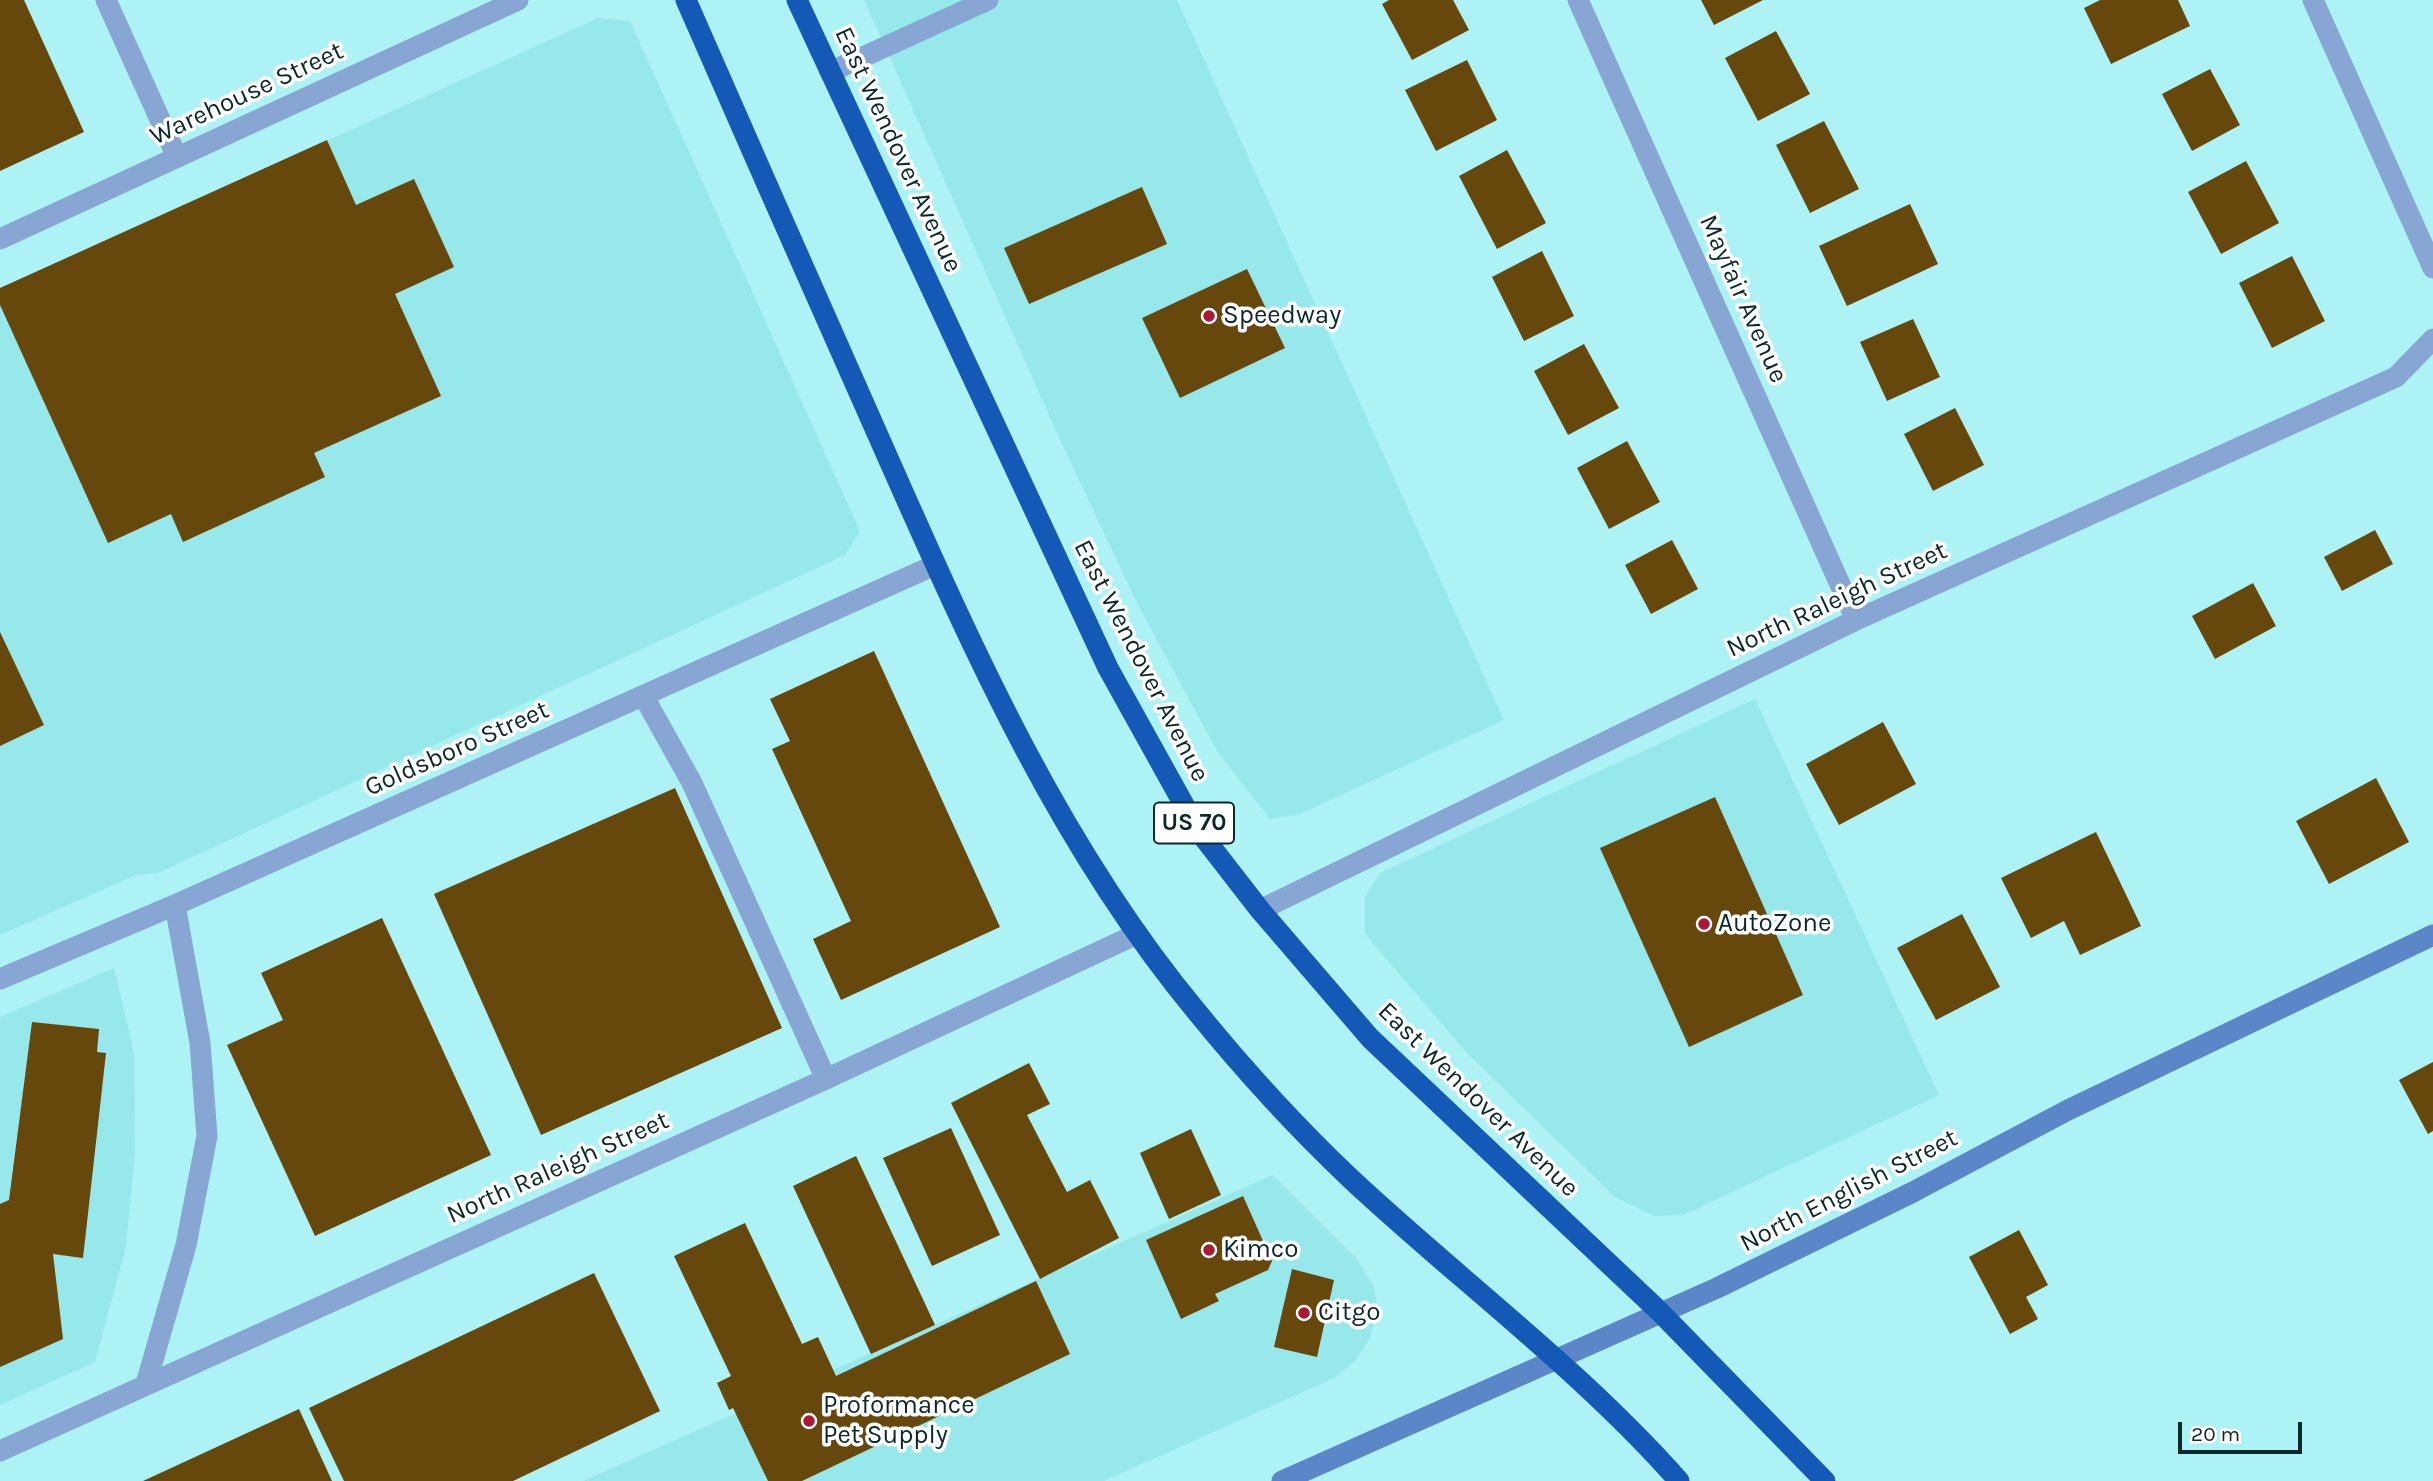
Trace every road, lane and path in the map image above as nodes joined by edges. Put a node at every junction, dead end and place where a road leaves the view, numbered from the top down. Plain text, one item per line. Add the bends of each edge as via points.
1 (106, 0) edge
2 (518, 0) edge
3 (685, 0) edge
4 (797, 0) edge
5 (988, 0) edge
6 (1578, 0) edge
7 (2313, 0) edge
8 (830, 72) junction
9 (177, 157) junction
10 (0, 239) edge
11 (2433, 268) edge
12 (2433, 339) edge
13 (935, 565) junction
14 (1856, 620) junction
15 (644, 696) junction
16 (175, 905) junction
17 (1260, 910) junction
18 (1137, 934) junction
19 (2433, 935) edge
20 (0, 979) edge
21 (826, 1079) junction
22 (1660, 1312) junction
23 (1557, 1359) junction
24 (146, 1384) junction
25 (0, 1451) edge
26 (1282, 1481) edge
27 (1679, 1481) edge
28 (1825, 1481) edge

1 - 9 street
2 - 9 street, Warehouse Street
3 - 13 highway
4 - 8 highway, East Wendover Avenue / US 70
5 - 8 street
6 - 14 street, Mayfair Avenue
7 - 11 street
8 - 17 highway, East Wendover Avenue / US 70 via 1108,668 1198,830
9 - 10 street, Warehouse Street
12 - 14 street, North Raleigh Street via 2396,377
13 - 15 street, Goldsboro Street
13 - 18 highway via 1033,767
14 - 17 street, North Raleigh Street
15 - 16 street, Goldsboro Street
15 - 21 street via 692,783
16 - 20 street, Goldsboro Street
16 - 24 street via 200,1043 207,1136 186,1245
17 - 22 highway, East Wendover Avenue / US 70 via 1370,1038
18 - 21 street, North Raleigh Street
18 - 23 highway via 1264,1091 1352,1179
19 - 22 street, North English Street
21 - 24 street, North Raleigh Street
22 - 23 street, North English Street
22 - 28 highway, East Wendover Avenue / US 70
23 - 26 street, North English Street
23 - 27 highway
24 - 25 street, North Raleigh Street

